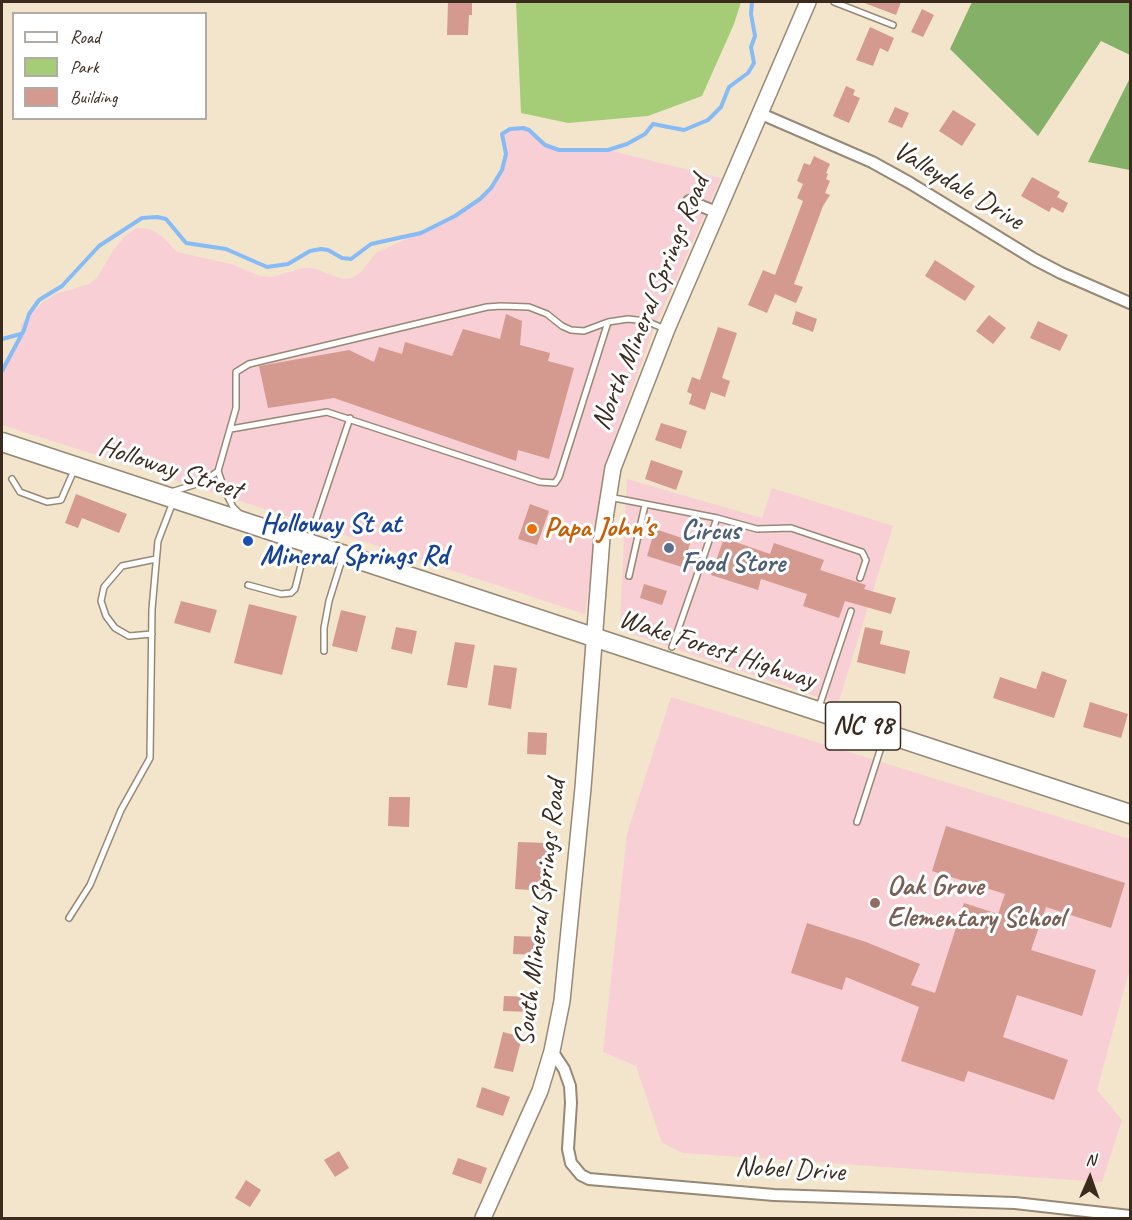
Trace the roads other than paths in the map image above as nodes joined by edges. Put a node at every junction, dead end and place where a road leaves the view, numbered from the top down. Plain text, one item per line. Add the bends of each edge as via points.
1 (808, 2) edge
2 (834, 2) edge
3 (893, 25) dead end
4 (759, 113) junction
5 (689, 201) dead end
6 (716, 212) junction
7 (1131, 303) edge
8 (608, 322) junction
9 (667, 329) junction
10 (350, 418) junction
11 (231, 429) junction
12 (2, 442) edge
13 (75, 466) junction
14 (218, 471) junction
15 (12, 479) dead end
16 (166, 496) junction
17 (607, 497) junction
18 (645, 505) junction
19 (717, 518) junction
20 (250, 524) junction
21 (308, 543) junction
22 (343, 555) junction
23 (156, 559) junction
24 (629, 576) dead end
25 (860, 578) dead end
26 (248, 585) dead end
27 (851, 611) dead end
28 (152, 633) junction
29 (595, 638) junction
30 (672, 647) dead end
31 (324, 651) dead end
32 (818, 711) junction
33 (885, 734) junction
34 (1131, 814) edge
35 (856, 822) dead end
36 (69, 918) dead end
37 (552, 1051) junction
38 (1131, 1216) edge
39 (483, 1218) edge

1 - 4 street, North Mineral Springs Road
2 - 3 lane
4 - 6 street, North Mineral Springs Road
4 - 7 street, Valleydale Drive via 872,162 1034,259
5 - 6 street
6 - 9 street, North Mineral Springs Road
8 - 9 lane via 646,321
8 - 10 lane via 555,483 540,482
8 - 11 lane via 584,331 571,330 529,307 487,307 249,364 234,377 236,408
9 - 17 street, North Mineral Springs Road via 617,452
10 - 11 lane via 321,411
10 - 21 lane
11 - 14 lane
12 - 13 highway, Holloway Street / NC 98
13 - 15 lane via 61,500 47,502 20,492
13 - 16 highway, Holloway Street / NC 98
14 - 16 lane via 203,482
14 - 20 lane via 233,507
16 - 20 highway, Holloway Street / NC 98
16 - 23 lane
17 - 18 lane
17 - 29 street, North Mineral Springs Road
18 - 19 lane
18 - 24 lane
19 - 25 lane via 757,528 791,528 862,552 866,560
19 - 30 lane
20 - 21 highway, Holloway Street / NC 98
21 - 22 highway, Holloway Street / NC 98
21 - 26 lane via 291,593
22 - 29 highway, Holloway Street / NC 98
22 - 31 lane via 328,601
23 - 28 lane
23 - 28 lane via 122,566 104,587 101,601 115,628 129,636
27 - 32 lane
28 - 36 lane via 150,758 121,810 90,885
29 - 32 highway, Wake Forest Highway / NC 98
29 - 37 street, South Mineral Springs Road via 573,902
32 - 33 highway, Wake Forest Highway / NC 98
33 - 34 highway, Wake Forest Highway / NC 98
33 - 35 lane
37 - 38 street, Nobel Drive via 570,1086 571,1164 589,1179 774,1195 1015,1203
37 - 39 street, South Mineral Springs Road via 540,1091

